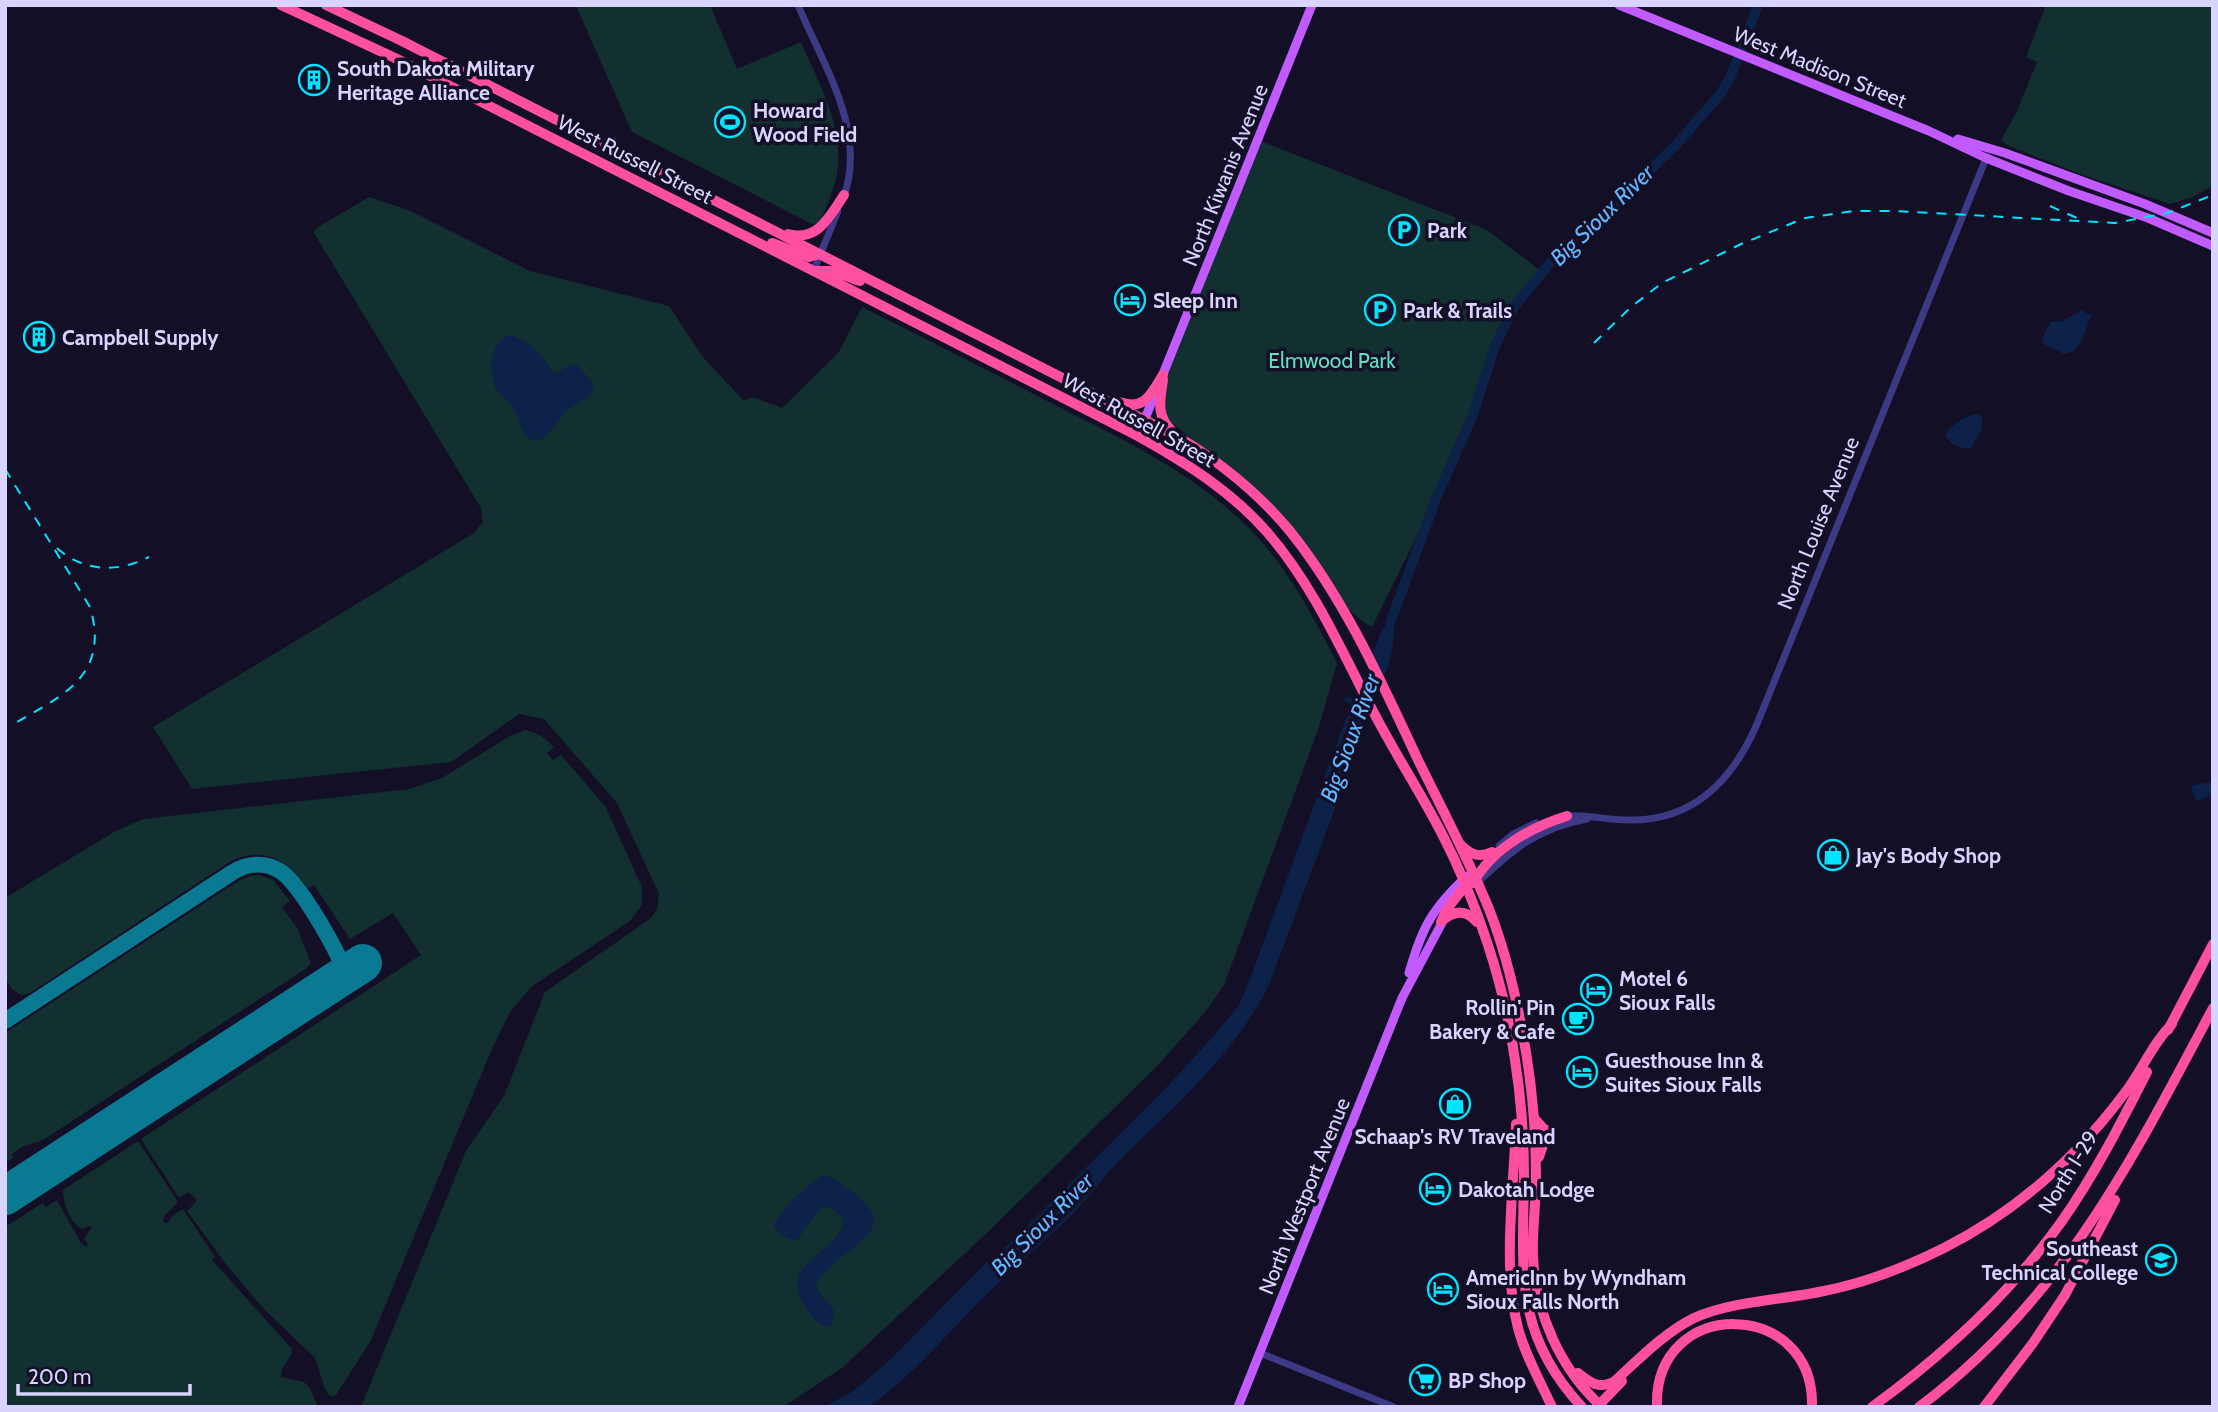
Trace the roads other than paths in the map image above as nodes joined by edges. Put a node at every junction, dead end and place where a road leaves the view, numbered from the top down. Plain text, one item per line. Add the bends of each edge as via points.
1 (281, 5) edge
2 (326, 5) edge
3 (798, 5) edge
4 (1312, 5) edge
5 (1619, 5) edge
6 (1988, 153) junction
7 (844, 195) junction
8 (756, 222) junction
9 (726, 227) junction
10 (2213, 233) edge
11 (2213, 246) edge
12 (820, 254) junction
13 (813, 272) junction
14 (896, 293) junction
15 (1164, 374) junction
16 (1083, 389) junction
17 (1145, 420) junction
18 (1138, 436) junction
19 (1190, 445) junction
20 (1567, 816) junction
21 (1598, 817) junction
22 (1455, 834) junction
23 (1492, 852) junction
24 (1471, 882) junction
25 (1441, 922) junction
26 (1480, 926) junction
27 (2213, 944) edge
28 (1402, 998) junction
29 (2213, 1008) edge
30 (2172, 1024) junction
31 (1515, 1059) junction
32 (1534, 1118) junction
33 (2148, 1132) junction
34 (1536, 1171) junction
35 (1659, 1342) junction
36 (1260, 1353) junction
37 (1568, 1365) junction
38 (1600, 1406) edge
39 (1238, 1407) edge
40 (1394, 1407) edge
41 (1552, 1407) edge
42 (1582, 1407) edge
43 (1657, 1407) edge
44 (1812, 1407) edge
45 (1872, 1407) edge
46 (1919, 1407) edge
47 (1984, 1407) edge

1 - 9 highway, West Russell Street
2 - 8 highway, West Russell Street
3 - 7 street via 849,131 851,162
4 - 15 main road, North Kiwanis Avenue
5 - 6 main road, West Madison Street
6 - 10 main road, West Madison Street
6 - 11 main road, West Madison Street via 2069,191
6 - 21 street, North Louise Avenue via 1741,757 1713,790 1676,811 1636,820
7 - 8 highway via 826,222 810,235 793,236
7 - 12 street
8 - 12 highway, West Russell Street
9 - 12 highway via 803,256
9 - 13 highway, West Russell Street
12 - 13 street
12 - 14 highway, West Russell Street
13 - 14 highway via 832,271
13 - 18 highway, West Russell Street
14 - 16 highway, West Russell Street
15 - 16 highway via 1149,397 1135,405
15 - 17 main road, North Kiwanis Avenue
15 - 19 highway via 1161,418
16 - 17 highway, West Russell Street
17 - 18 main road, North Kiwanis Avenue
17 - 19 highway, West Russell Street
18 - 24 highway, West Russell Street via 1202,475 1265,530 1307,587
19 - 22 highway, West Russell Street via 1241,481 1278,517 1323,578 1391,702
20 - 21 street, North Louise Avenue
20 - 23 street, North Louise Avenue via 1526,827
20 - 24 highway via 1505,846
21 - 24 street, North Louise Avenue via 1533,836
22 - 23 highway via 1469,852 1478,856
22 - 24 highway, West Russell Street
23 - 24 street, North Louise Avenue
24 - 25 highway
24 - 26 highway, West Russell Street
24 - 28 main road, North Westport Avenue via 1436,909 1425,925
24 - 32 highway, West Russell Street via 1501,943 1516,997
25 - 26 highway via 1451,914 1463,913
25 - 28 main road, North Westport Avenue
26 - 31 highway, West Russell Street via 1503,998
27 - 30 highway, North I-29
28 - 36 main road, North Westport Avenue
29 - 33 highway
30 - 35 highway via 2158,1037 2131,1085 2082,1144 2036,1188 1982,1226 1936,1252 1878,1276 1826,1291 1719,1309 1688,1322
30 - 45 highway, North I-29 via 2102,1157 2048,1240 1965,1332
31 - 41 highway via 1512,1298 1524,1345
31 - 42 highway, West Russell Street via 1522,1130 1525,1300 1542,1350
32 - 34 highway, West Russell Street
32 - 34 highway via 1552,1133 1544,1142
33 - 46 highway via 2094,1221 2055,1274 1971,1364
33 - 47 highway via 2065,1295
34 - 37 highway, West Russell Street via 1533,1251 1537,1289 1551,1335
35 - 37 highway via 1605,1386 1594,1385
35 - 38 highway
36 - 39 main road, North Westport Avenue
36 - 40 street
37 - 38 highway, West Russell Street
43 - 44 highway via 1661,1374 1678,1346 1705,1328 1736,1323 1765,1329 1791,1347 1808,1375

